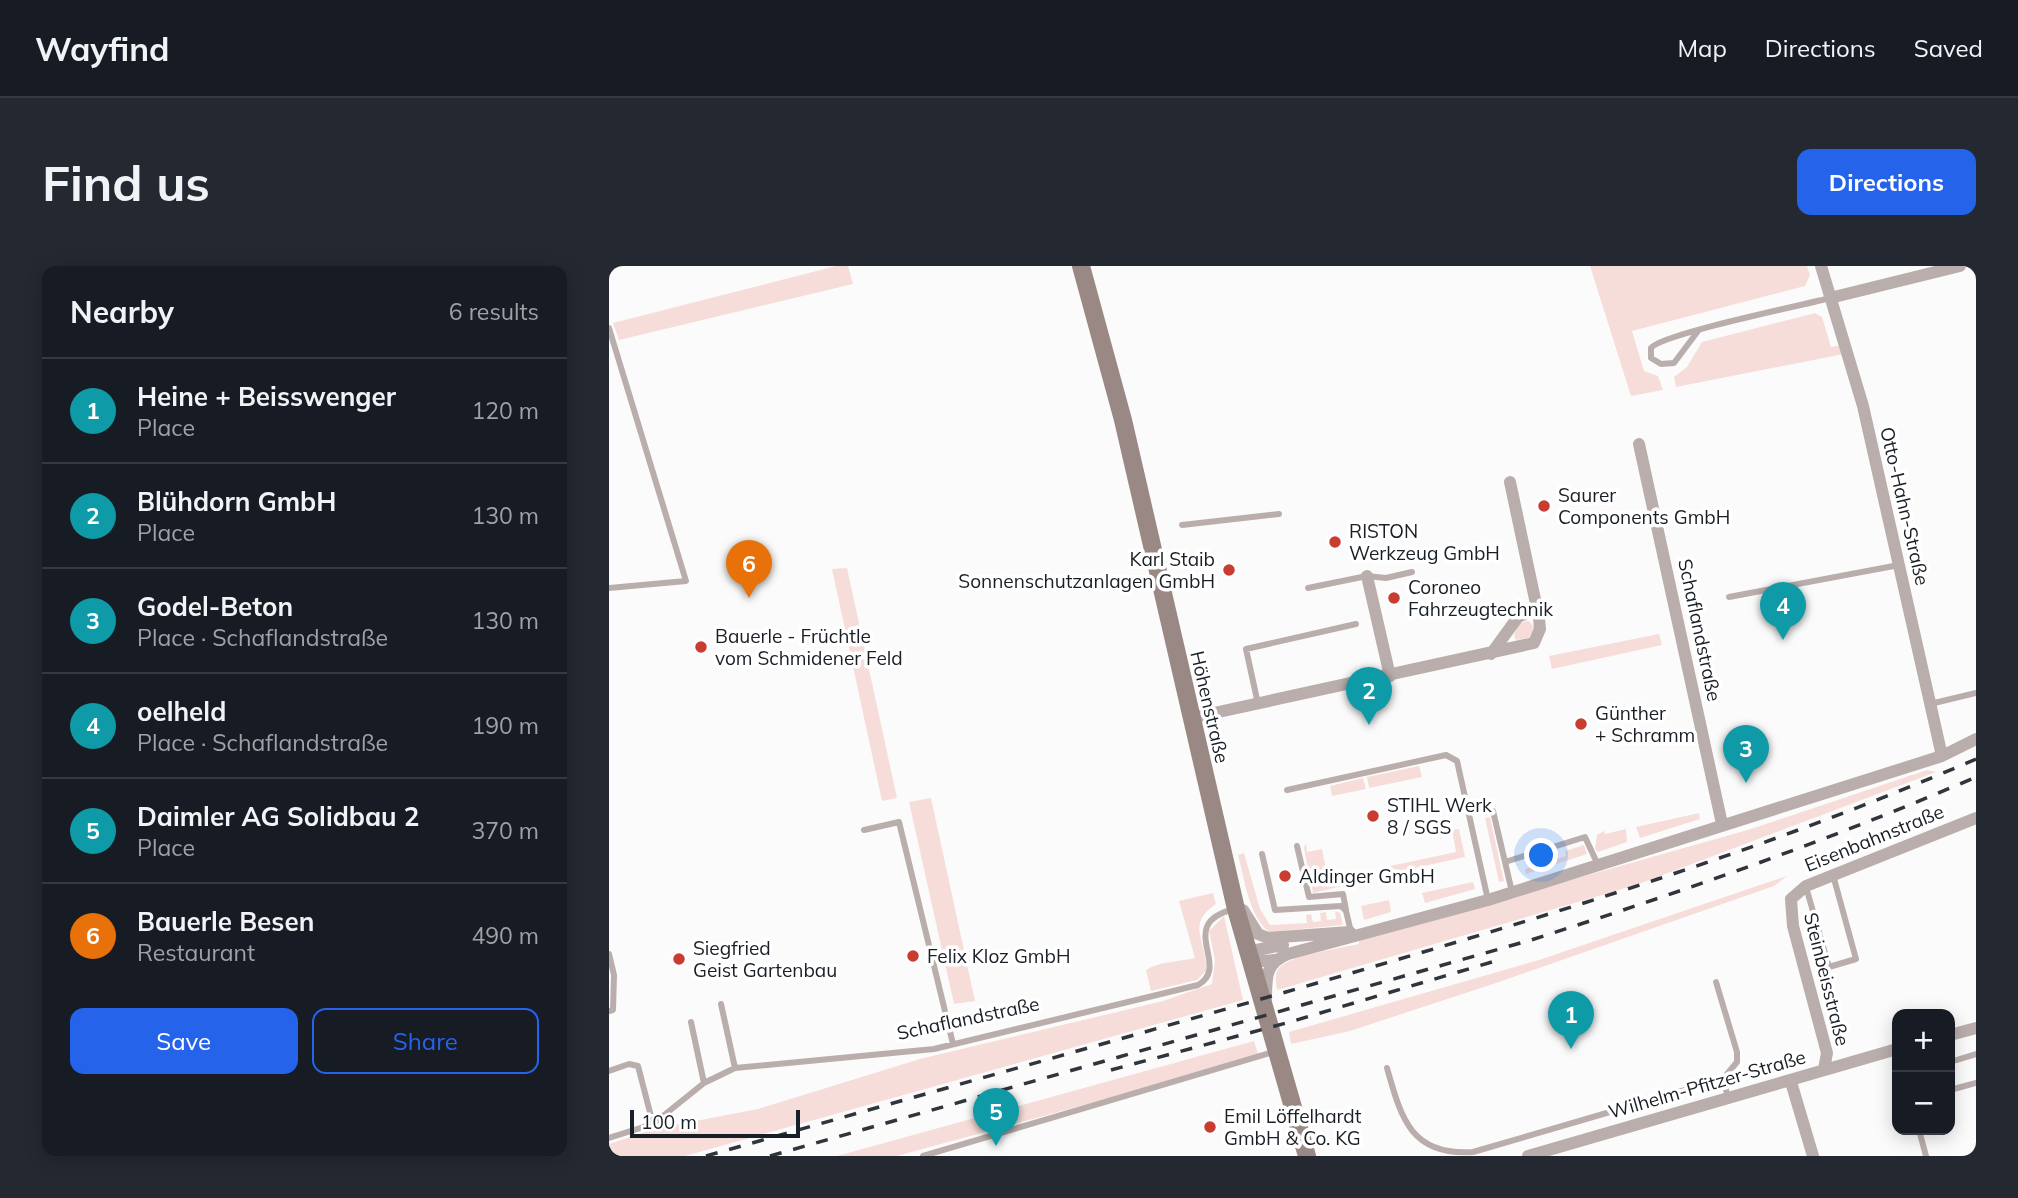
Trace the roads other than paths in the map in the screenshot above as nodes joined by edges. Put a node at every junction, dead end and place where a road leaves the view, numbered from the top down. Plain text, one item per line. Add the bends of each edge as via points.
1 (1081, 266) edge
2 (1821, 266) edge
3 (1960, 266) edge
4 (1831, 298) junction
5 (609, 328) edge
6 (1698, 331) junction
7 (1639, 444) dead end
8 (1510, 482) dead end
9 (1279, 514) dead end
10 (1182, 525) dead end
11 (1899, 565) junction
12 (1412, 572) dead end
13 (1367, 576) junction
14 (609, 588) edge
15 (1308, 588) dead end
16 (1729, 597) dead end
17 (1538, 608) junction
18 (1356, 624) dead end
19 (1492, 654) junction
20 (1390, 676) junction
21 (1976, 693) edge
22 (1258, 704) junction
23 (1930, 704) junction
24 (1191, 718) junction
25 (1976, 740) edge
26 (1942, 756) junction
27 (1287, 790) dead end
28 (1493, 811) dead end
29 (1976, 818) edge
30 (1722, 824) junction
31 (863, 830) dead end
32 (1297, 846) dead end
33 (1262, 854) dead end
34 (1505, 862) junction
35 (1598, 865) junction
36 (1833, 875) junction
37 (1229, 878) junction
38 (1806, 886) junction
39 (1512, 892) junction
40 (1791, 899) joint
41 (1488, 900) junction
42 (1237, 909) junction
43 (1346, 911) junction
44 (1399, 924) junction
45 (1348, 932) junction
46 (609, 954) edge
47 (1274, 960) junction
48 (1258, 971) junction
49 (1716, 982) dead end
50 (721, 1003) dead end
51 (609, 1011) edge
52 (691, 1021) dead end
53 (1976, 1028) edge
54 (1955, 1034) edge
55 (953, 1044) junction
56 (1276, 1047) junction
57 (1892, 1050) edge
58 (1976, 1054) edge
59 (1955, 1060) edge
60 (736, 1068) junction
61 (1387, 1068) dead end
62 (1824, 1069) junction
63 (609, 1071) edge
64 (1723, 1079) junction
65 (1791, 1082) junction
66 (704, 1083) junction
67 (1976, 1083) edge
68 (1955, 1089) edge
69 (1728, 1099) junction
70 (655, 1122) junction
71 (1920, 1135) edge
72 (609, 1138) edge
73 (923, 1156) edge
74 (1307, 1156) edge
75 (1530, 1156) edge
76 (1813, 1156) edge
77 (1926, 1156) edge

1 - 24 main road, Höhenstraße via 1123,420
2 - 4 street, Otto-Hahn-Straße
3 - 4 street
4 - 6 lane
4 - 11 street, Otto-Hahn-Straße via 1863,406
5 - 14 lane via 686,581
6 - 6 lane via 1659,341 1651,348 1651,358 1661,364 1674,363
7 - 30 street, Schaflandstraße
8 - 17 street
9 - 10 lane
11 - 16 lane
11 - 23 street, Otto-Hahn-Straße
12 - 13 lane via 1386,578
13 - 15 lane
13 - 20 street
17 - 19 street via 1518,617
17 - 19 street via 1540,629 1534,643
18 - 22 lane via 1246,649
19 - 20 street
20 - 22 street
21 - 23 lane
22 - 24 street
23 - 26 street, Otto-Hahn-Straße
24 - 37 main road, Höhenstraße
25 - 26 street
26 - 30 street
27 - 41 lane via 1446,755 1457,761
28 - 34 lane
29 - 36 street, Eisenbahnstraße
30 - 35 street
31 - 55 lane via 899,822
32 - 43 lane via 1309,897 1343,894
33 - 43 lane via 1275,910 1333,905
34 - 35 lane via 1585,837
34 - 39 lane
35 - 39 street
36 - 38 street, Eisenbahnstraße
36 - 38 lane via 1856,959 1829,967
37 - 42 main road, Höhenstraße
37 - 45 street via 1258,934 1289,938
38 - 40 street, Eisenbahnstraße
39 - 41 street
40 - 62 street, Steinbeisstraße via 1791,918 1827,1053
41 - 44 street
42 - 48 main road, Höhenstraße
42 - 55 lane, Schaflandstraße via 1216,913 1208,922 1210,969 1198,985
43 - 45 lane
44 - 45 street
44 - 47 street
45 - 48 street via 1256,950
46 - 51 lane via 615,997
47 - 48 street
47 - 48 street
48 - 56 main road, Höhenstraße
49 - 64 lane via 1737,1052 1737,1062
50 - 60 lane
52 - 66 lane
53 - 54 street
55 - 60 lane, Schaflandstraße
56 - 73 lane
56 - 74 main road, Höhenstraße
57 - 62 street, Wilhelm-Pfitzer-Straße
58 - 59 lane
60 - 66 lane, Schaflandstraße
61 - 64 lane via 1401,1116 1412,1135 1424,1147 1450,1156
62 - 65 street, Wilhelm-Pfitzer-Straße
63 - 70 lane via 629,1064 638,1066
64 - 69 lane
65 - 69 street, Wilhelm-Pfitzer-Straße
65 - 76 street
66 - 70 lane, Schaflandstraße
67 - 68 lane
69 - 75 street, Wilhelm-Pfitzer-Straße
70 - 72 lane
71 - 77 lane

